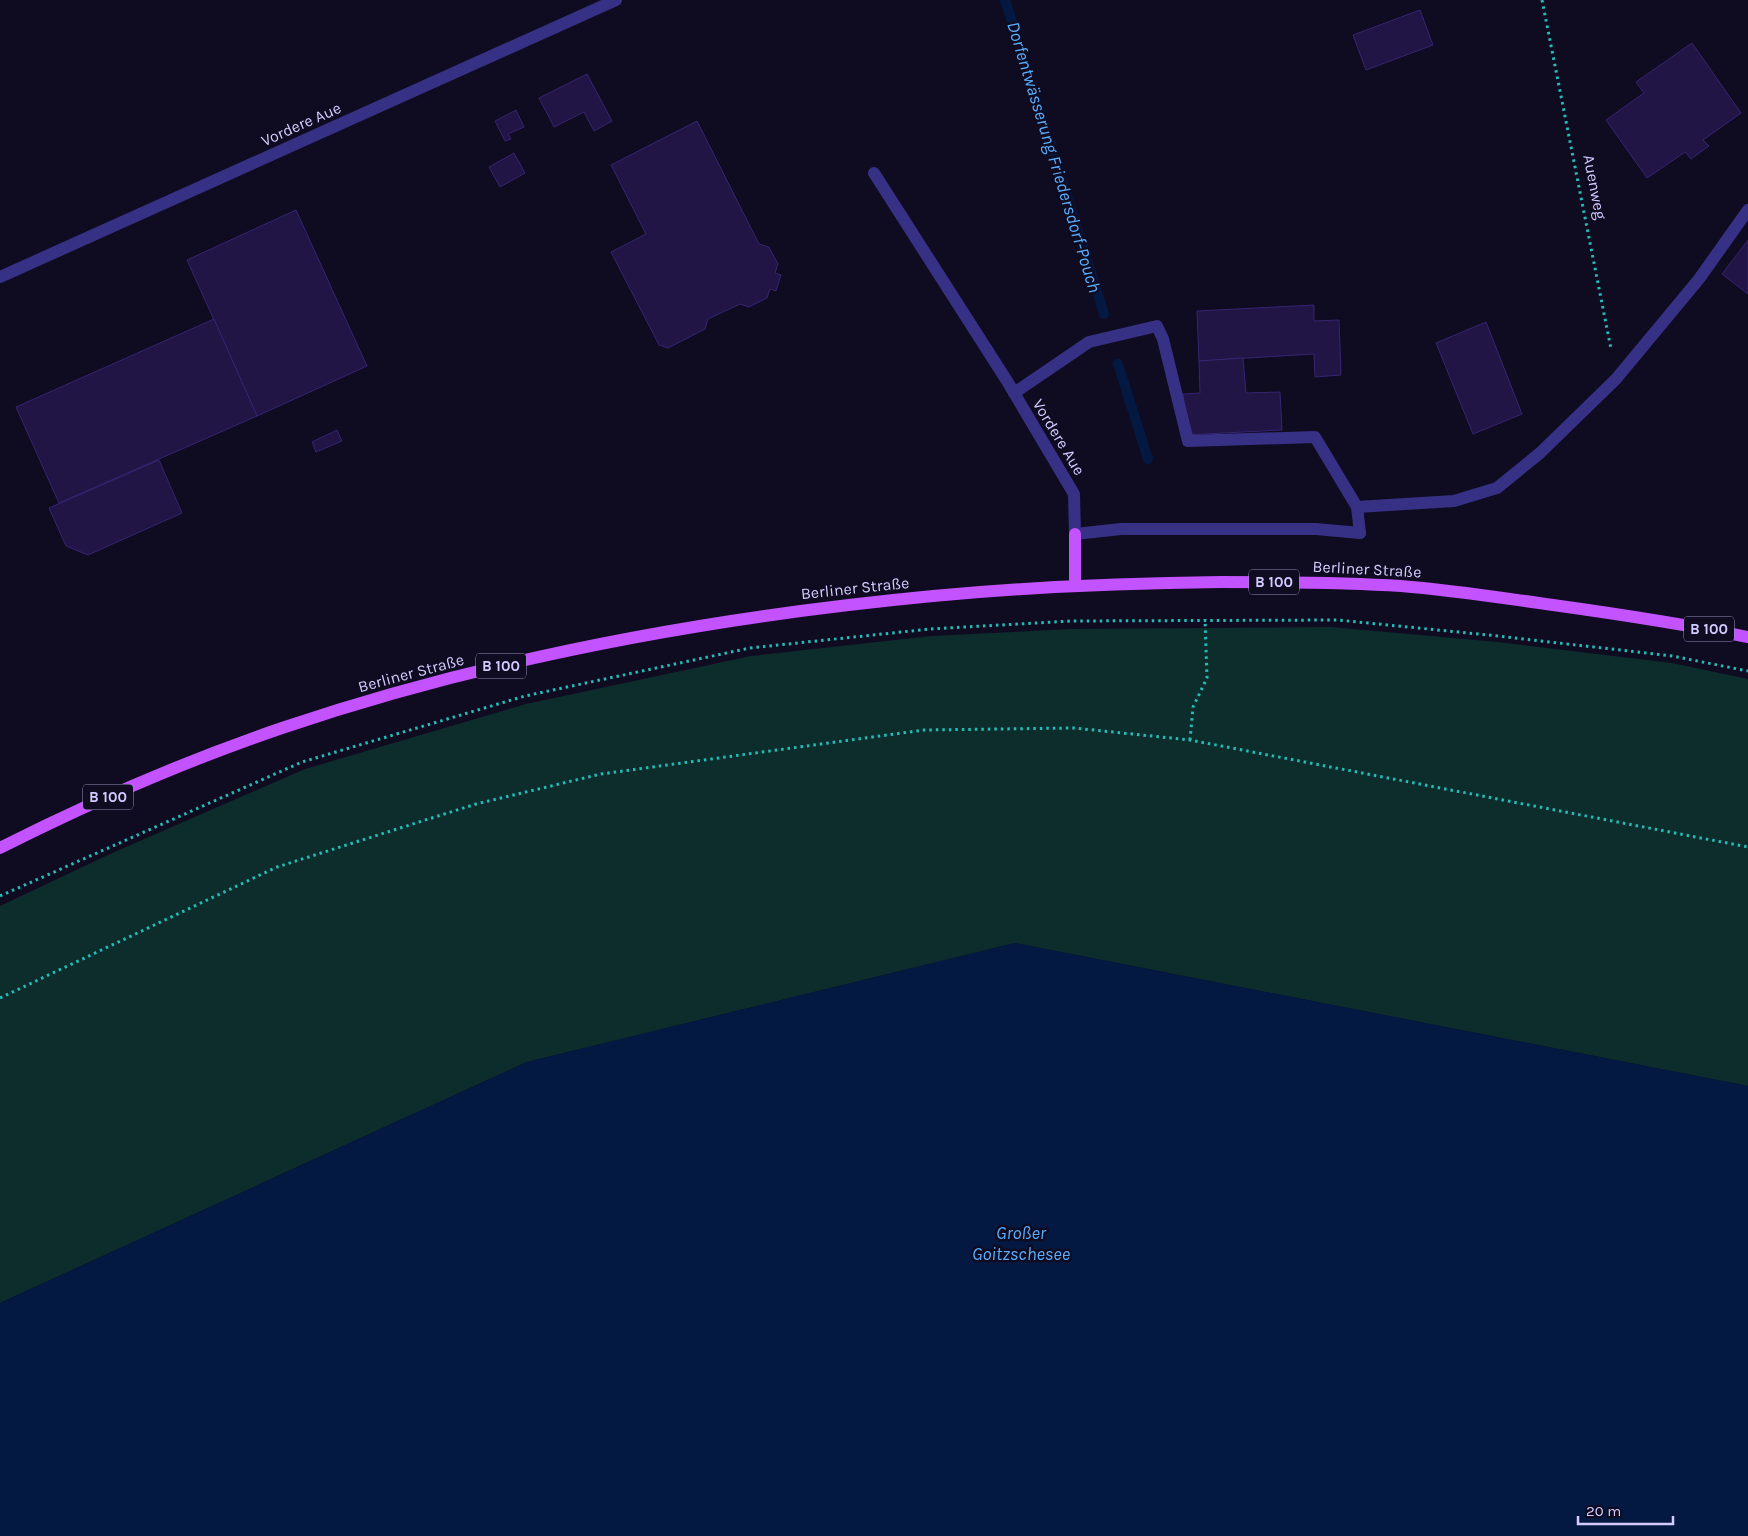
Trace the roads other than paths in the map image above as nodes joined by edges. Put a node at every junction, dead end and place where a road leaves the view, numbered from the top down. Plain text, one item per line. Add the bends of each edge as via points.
1 (616, 0) edge
2 (874, 173) dead end
3 (1748, 210) edge
4 (0, 277) edge
5 (1014, 393) junction
6 (1357, 507) junction
7 (1076, 534) junction
8 (1076, 585) junction
9 (1748, 637) edge
10 (0, 848) edge

1 - 4 street, Vordere Aue
2 - 5 street, Vordere Aue
3 - 6 street via 1699,279 1616,379 1540,453 1497,488 1454,501
5 - 6 street via 1090,342 1157,326 1188,441 1315,436
5 - 7 street, Vordere Aue via 1074,494
6 - 7 street via 1360,533 1316,529 1121,529
7 - 8 main road
8 - 9 main road, Berliner Straße / B 100 via 1245,582 1404,586 1669,622
8 - 10 main road, Berliner Straße / B 100 via 870,602 750,617 500,666 273,731 158,775

